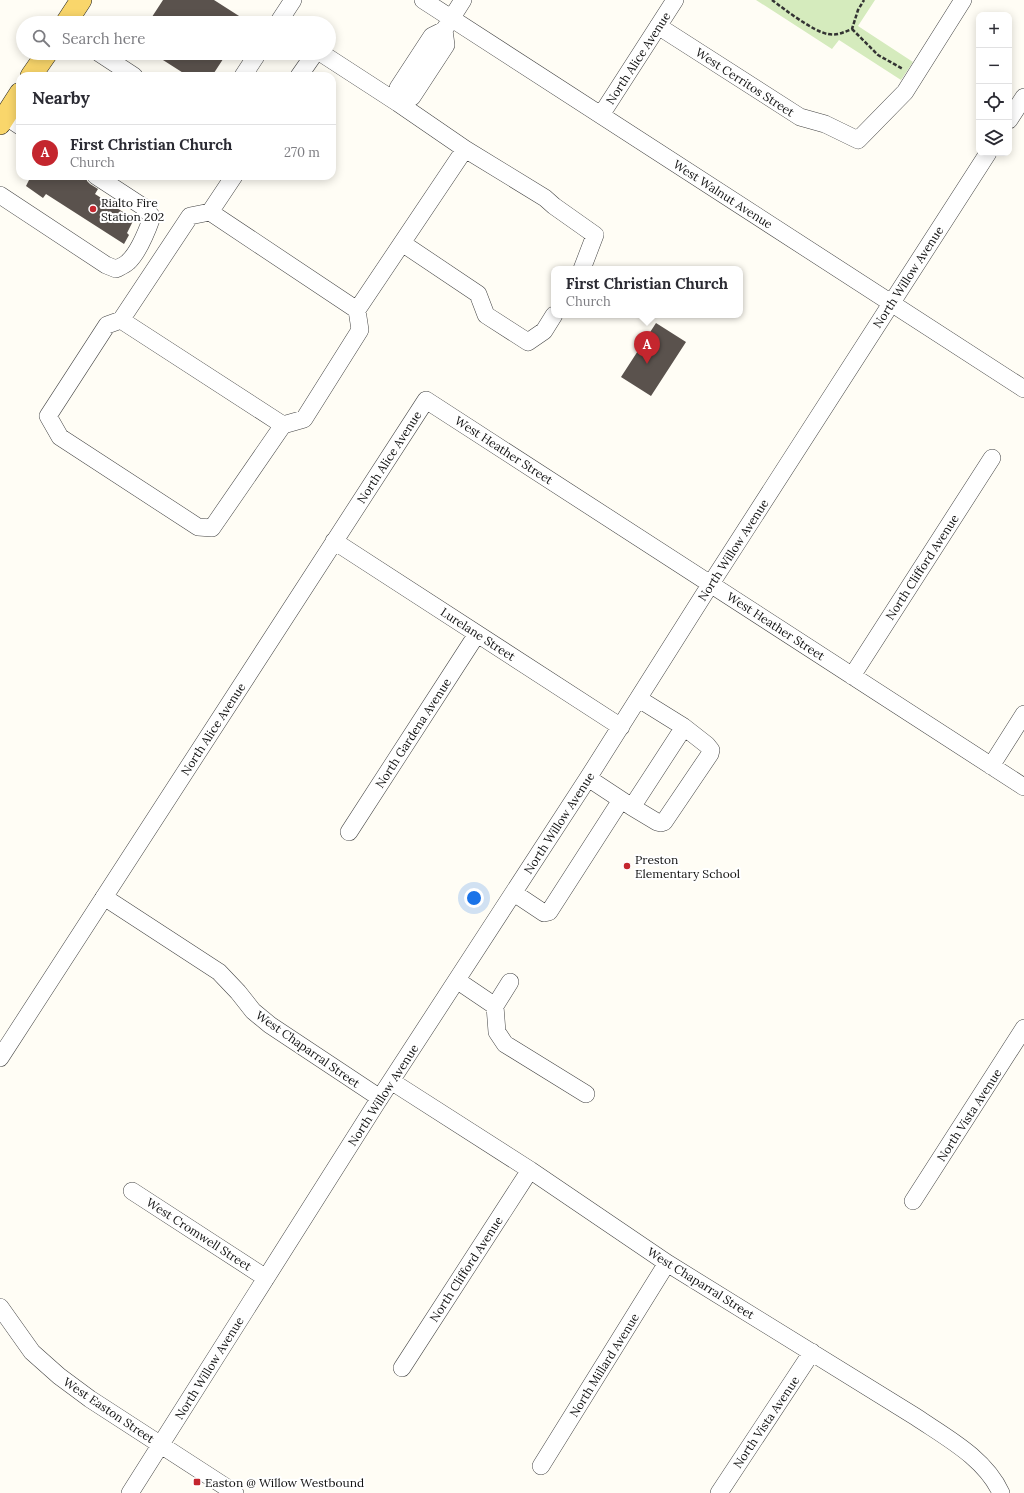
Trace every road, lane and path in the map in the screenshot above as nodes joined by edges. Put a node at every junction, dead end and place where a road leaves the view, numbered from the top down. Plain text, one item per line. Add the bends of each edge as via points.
1 (81, 0) edge
2 (293, 0) edge
3 (423, 0) edge
4 (462, 0) edge
5 (675, 0) edge
6 (772, 0) edge
7 (864, 0) edge
8 (963, 0) edge
9 (71, 16) edge
10 (283, 16) edge
11 (447, 24) junction
12 (658, 26) junction
13 (852, 29) junction
14 (41, 60) edge
15 (110, 60) edge
16 (253, 60) edge
17 (310, 60) edge
18 (332, 60) edge
19 (34, 72) edge
20 (128, 72) edge
21 (246, 72) edge
22 (302, 72) edge
23 (916, 75) junction
24 (1024, 96) edge
25 (16, 103) edge
26 (398, 103) junction
27 (601, 115) junction
28 (1012, 115) edge
29 (8, 122) edge
30 (465, 149) junction
31 (986, 156) edge
32 (102, 180) edge
33 (231, 180) edge
34 (0, 195) edge
35 (210, 212) junction
36 (402, 243) junction
37 (583, 266) edge
38 (891, 303) junction
39 (357, 310) junction
40 (552, 318) edge
41 (121, 320) junction
42 (1024, 389) edge
43 (426, 400) joint
44 (283, 425) junction
45 (992, 458) dead end
46 (334, 541) junction
47 (712, 583) junction
48 (477, 634) junction
49 (852, 676) junction
50 (639, 699) junction
51 (1024, 714) edge
52 (621, 727) junction
53 (684, 727) junction
54 (991, 766) junction
55 (588, 778) junction
56 (1024, 787) edge
57 (626, 803) junction
58 (349, 832) dead end
59 (514, 893) junction
60 (104, 897) junction
61 (458, 981) junction
62 (510, 982) dead end
63 (496, 1006) junction
64 (1024, 1028) edge
65 (0, 1058) edge
66 (392, 1081) junction
67 (586, 1094) dead end
68 (380, 1098) junction
69 (530, 1170) junction
70 (132, 1191) dead end
71 (913, 1201) dead end
72 (667, 1263) junction
73 (266, 1278) junction
74 (0, 1307) edge
75 (812, 1352) junction
76 (402, 1368) dead end
77 (161, 1444) junction
78 (541, 1466) dead end
79 (130, 1493) edge
80 (236, 1493) edge
81 (719, 1493) edge
82 (1001, 1493) edge

1 - 9 main road
2 - 10 street
3 - 11 street, West Walnut Avenue
4 - 11 street
5 - 12 street, North Alice Avenue
6 - 13 path via 808,25 827,34 841,34
7 - 13 path
8 - 23 street
11 - 26 street via 432,36 398,88
11 - 27 street, West Walnut Avenue
12 - 23 street, West Cerritos Street via 800,117 825,124 858,140 905,92
12 - 27 street, North Alice Avenue
13 - 23 path via 878,55
14 - 19 main road
15 - 20 street
16 - 21 street
17 - 22 street
18 - 26 street
24 - 28 street
25 - 29 main road
26 - 30 street
27 - 38 street, West Walnut Avenue
30 - 36 street
30 - 37 street via 545,198 595,235
31 - 38 street, North Willow Avenue
32 - 34 street via 145,208 152,217 147,232 128,262 116,269 106,265
33 - 35 street
35 - 39 street
35 - 41 street via 190,216
36 - 39 street
36 - 40 street via 478,294 486,314 528,342 544,331
38 - 42 street, West Walnut Avenue
38 - 47 street, North Willow Avenue
39 - 44 street via 360,330 304,419
41 - 44 street
41 - 44 street via 107,325 48,416 60,437 198,527 212,528
43 - 46 street, North Alice Avenue
43 - 47 street, West Heather Street
45 - 49 street, North Clifford Avenue
46 - 48 street, Lurelane Street
46 - 60 street, North Alice Avenue
47 - 49 street, West Heather Street
47 - 50 street, North Willow Avenue
48 - 52 street, Lurelane Street
48 - 58 street, North Gardena Avenue
49 - 54 street, West Heather Street
50 - 52 street, North Willow Avenue
50 - 53 street
51 - 54 street
52 - 55 street, North Willow Avenue
53 - 57 street
53 - 57 street via 711,750 664,822 657,822
54 - 56 street, West Heather Street
55 - 57 street
55 - 59 street, North Willow Avenue
57 - 59 street via 551,910 544,913
59 - 61 street, North Willow Avenue
60 - 65 street, North Alice Avenue
60 - 68 street, West Chaparral Street via 219,972 270,1026
61 - 63 street
61 - 66 street, North Willow Avenue
62 - 63 street
63 - 67 street via 497,1032 505,1044
64 - 71 street, North Vista Avenue
66 - 68 street, North Willow Avenue
66 - 69 street, West Chaparral Street
68 - 73 street, North Willow Avenue
69 - 72 street, West Chaparral Street
69 - 76 street, North Clifford Avenue
70 - 73 street, West Cromwell Street
72 - 75 street, West Chaparral Street
72 - 78 street, North Millard Avenue
73 - 77 street, North Willow Avenue
74 - 77 street, West Easton Street via 32,1352 59,1376
75 - 81 street, North Vista Avenue
75 - 82 street, West Chaparral Street via 954,1443 983,1465
77 - 79 street, North Willow Avenue
77 - 80 street, West Easton Street

